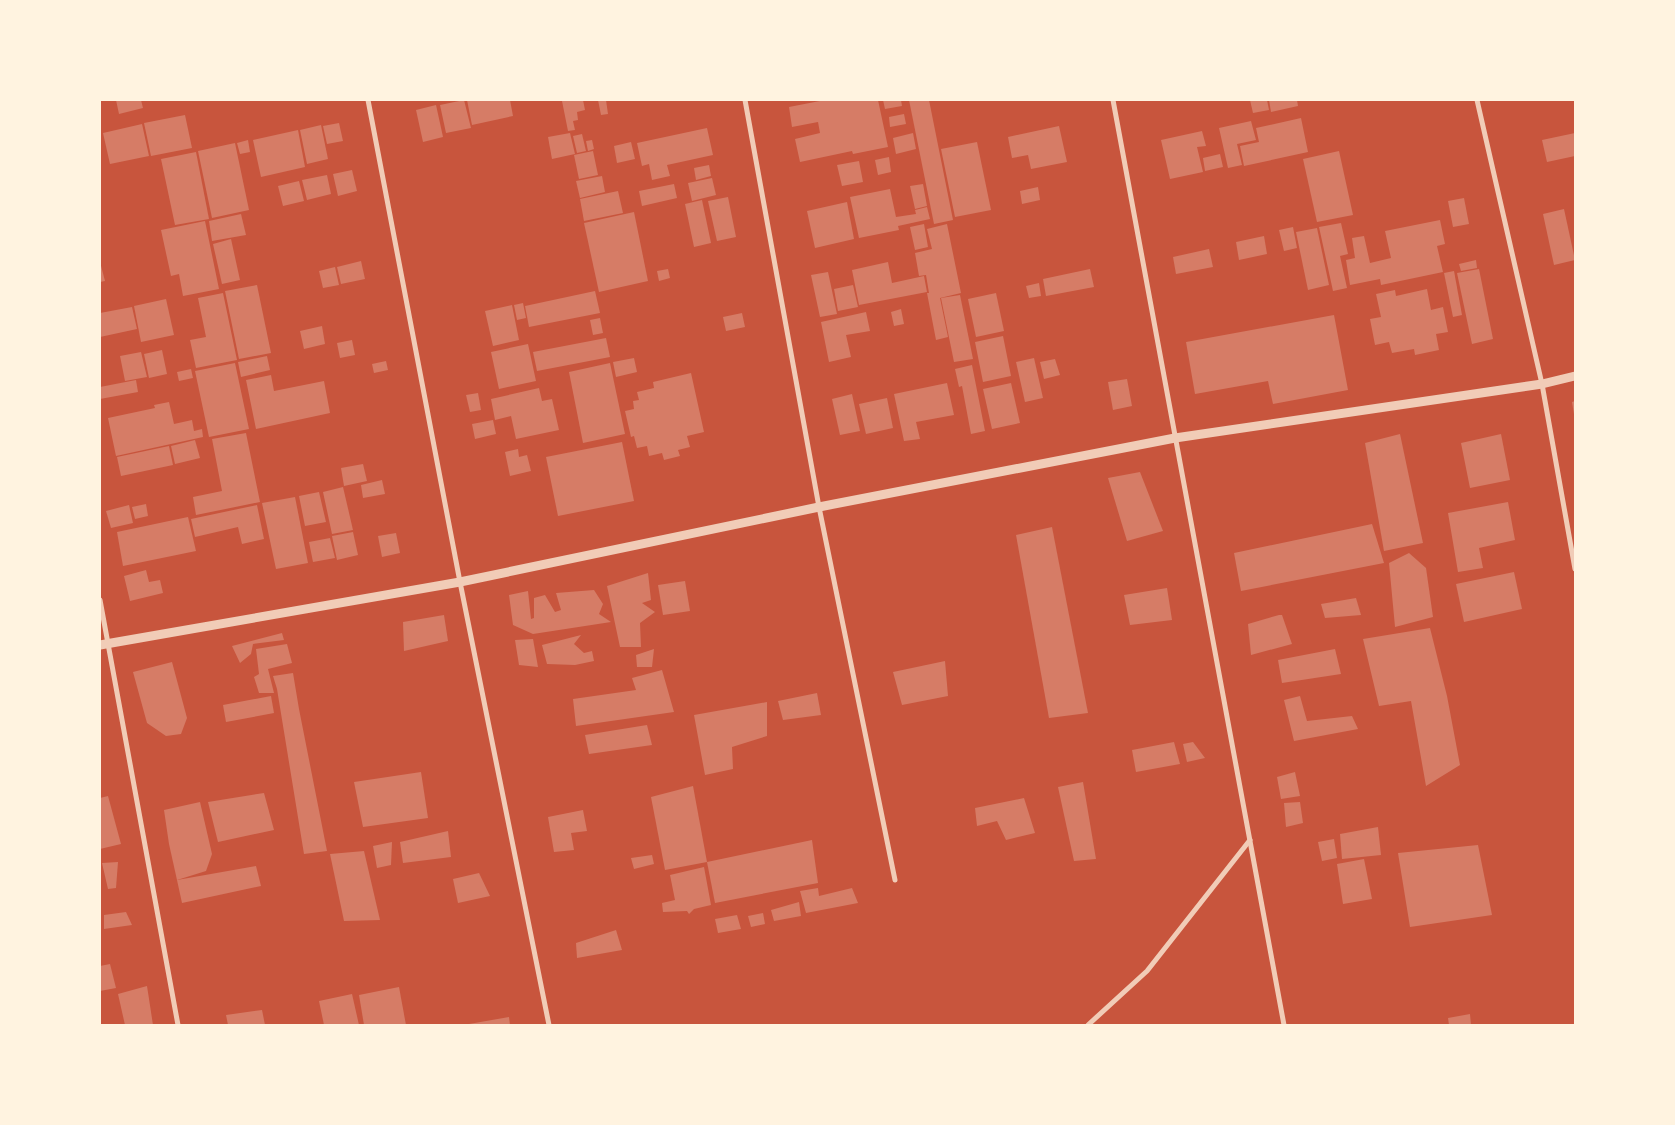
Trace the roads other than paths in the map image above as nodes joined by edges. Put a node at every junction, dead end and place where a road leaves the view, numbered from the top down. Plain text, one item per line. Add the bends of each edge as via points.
1 (368, 100) edge
2 (745, 100) edge
3 (1113, 100) edge
4 (1476, 100) edge
5 (1575, 376) edge
6 (1542, 384) junction
7 (1175, 438) junction
8 (819, 507) junction
9 (1575, 569) edge
10 (460, 582) junction
11 (100, 600) edge
12 (104, 644) edge
13 (1250, 840) junction
14 (895, 880) dead end
15 (178, 1025) edge
16 (549, 1025) edge
17 (1088, 1025) edge
18 (1284, 1025) edge

1 - 10 street
2 - 8 street
3 - 7 street
4 - 6 street
5 - 6 street
6 - 7 street
6 - 9 street
7 - 8 street
7 - 13 street
8 - 10 street
8 - 14 street
10 - 12 street
10 - 16 street
11 - 12 street
12 - 15 street
13 - 17 street via 1147,971
13 - 18 street

